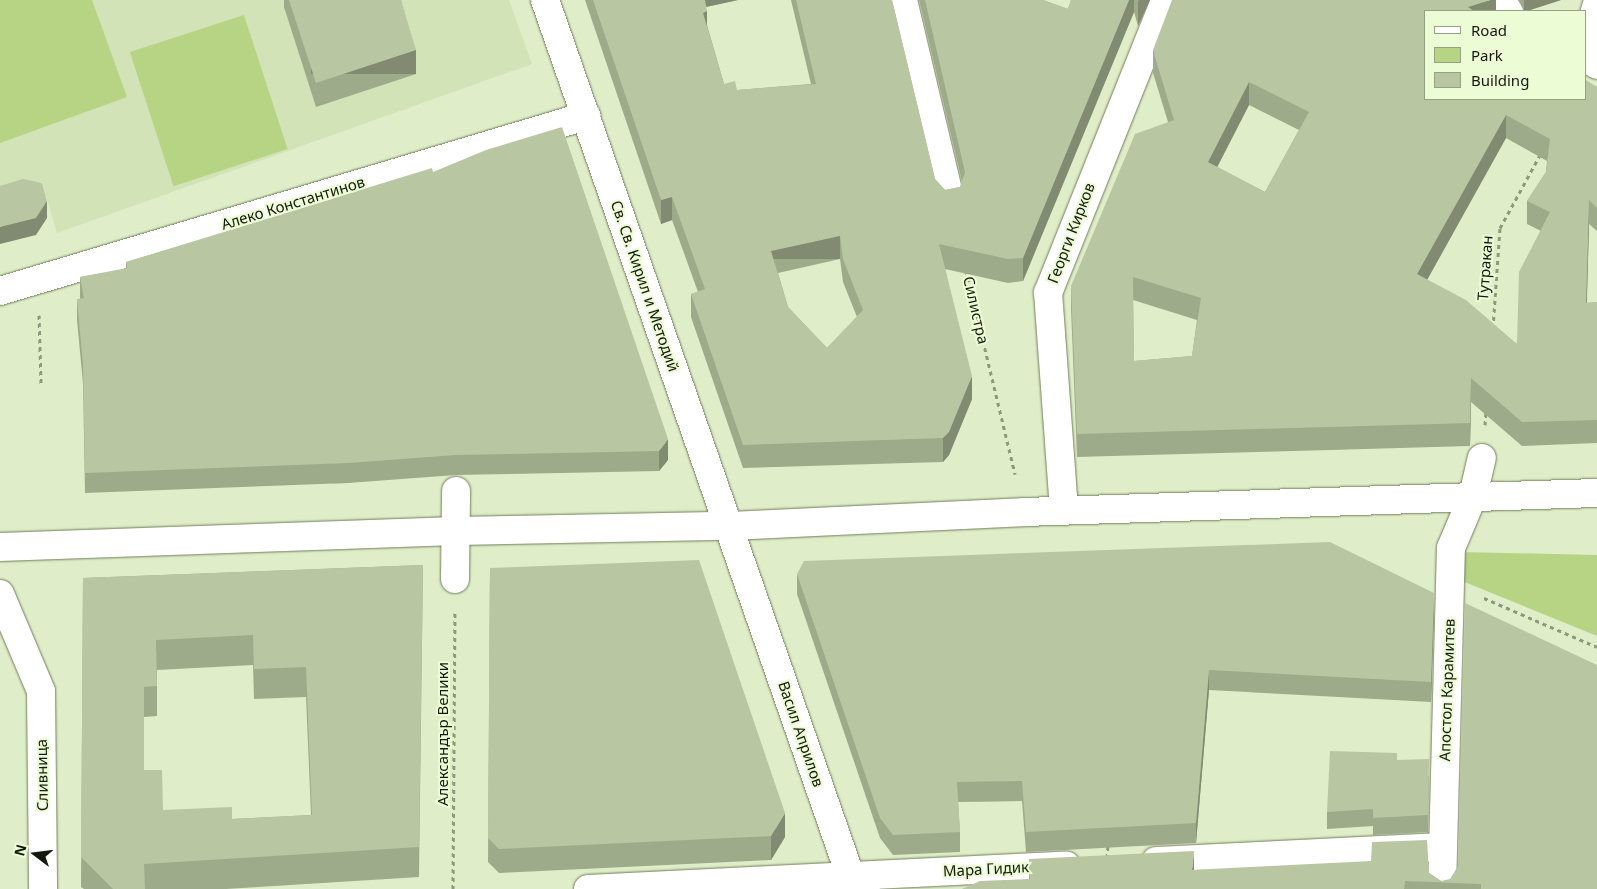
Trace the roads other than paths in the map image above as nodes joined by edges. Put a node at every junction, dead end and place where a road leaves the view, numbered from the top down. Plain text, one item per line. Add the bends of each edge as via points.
1 (545, 0) edge
2 (902, 0) edge
3 (1165, 0) edge
4 (1491, 0) edge
5 (1597, 4) edge
6 (1507, 10) edge
7 (1587, 37) edge
8 (586, 116) junction
9 (950, 200) edge
10 (0, 291) edge
11 (1482, 458) road end
12 (456, 491) dead end
13 (1597, 493) edge
14 (1474, 496) junction
15 (1064, 510) junction
16 (728, 526) junction
17 (456, 531) junction
18 (0, 547) edge
19 (744, 573) joint
20 (455, 579) road end
21 (0, 594) edge
22 (1443, 847) junction
23 (856, 884) edge
24 (43, 889) edge
25 (588, 889) edge
26 (1442, 889) edge

1 - 8 street, Св. Св. Кирил и Методий
2 - 9 street
3 - 15 street, Георги Кирков via 1048,294
4 - 6 street
5 - 7 street
8 - 10 street, Алеко Константинов
8 - 16 street, Св. Св. Кирил и Методий
11 - 14 street, Апостол Карамитев
12 - 17 street
13 - 14 street
14 - 15 street
14 - 22 street, Апостол Карамитев via 1451,548
15 - 16 street
16 - 17 street
16 - 19 street, Св. Св. Кирил и Методий
17 - 18 street
17 - 20 street
19 - 23 street, Васил Априлов
21 - 24 street, Сливница via 41,691
22 - 23 street, Мара Гидик via 1114,857 954,871
22 - 26 street, Апостол Карамитев
23 - 25 street, Мара Гидик via 748,881

